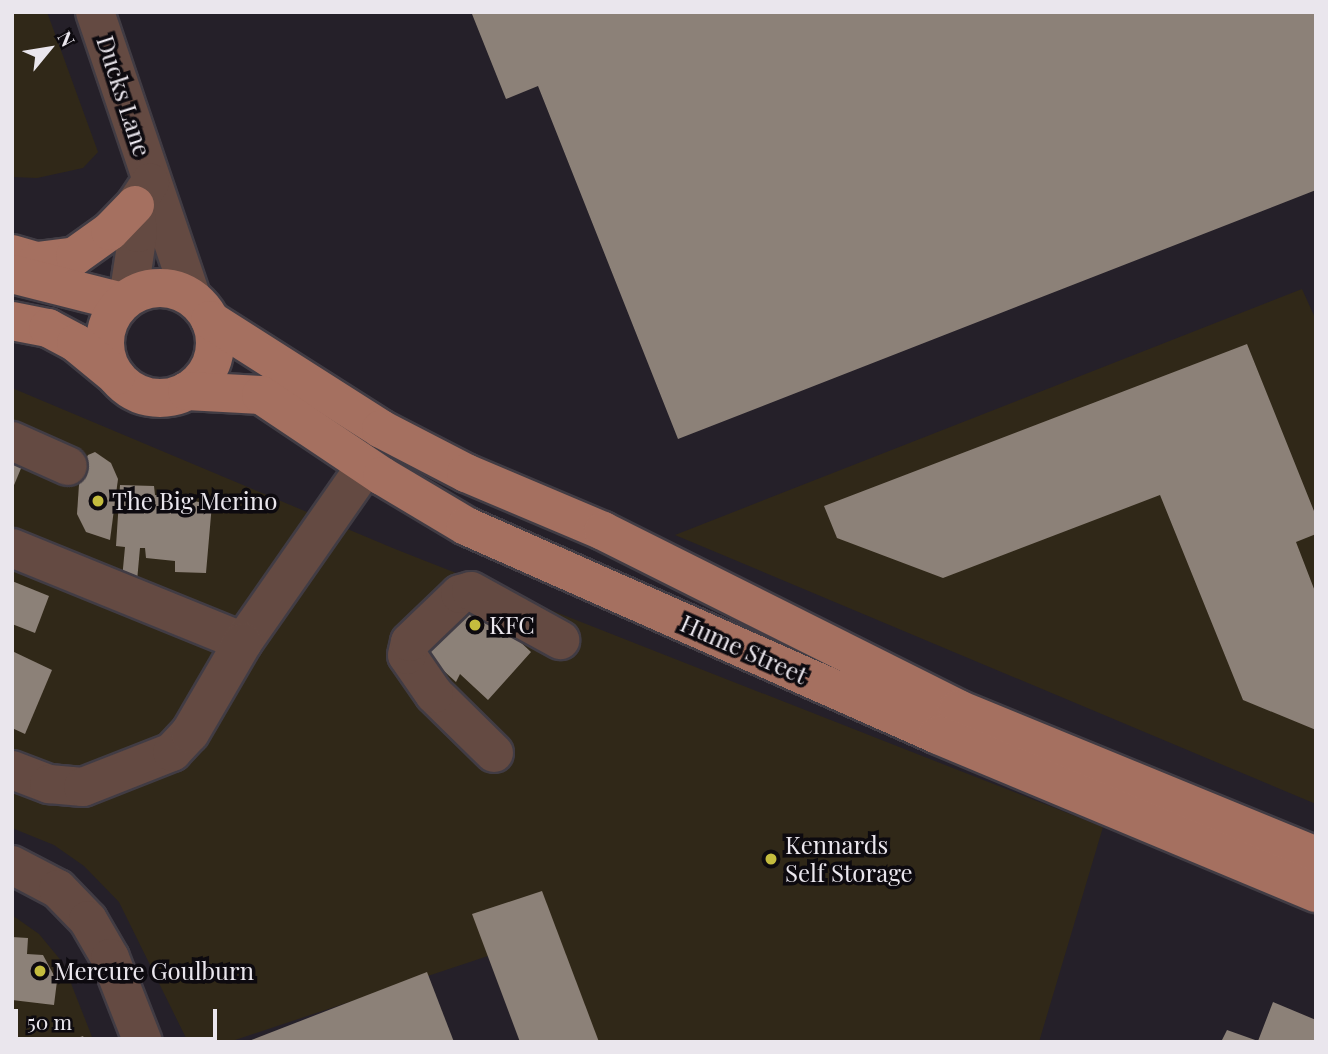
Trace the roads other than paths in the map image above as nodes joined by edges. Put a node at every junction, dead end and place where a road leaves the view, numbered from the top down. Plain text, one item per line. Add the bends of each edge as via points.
1 (95, 12) edge
2 (143, 193) junction
3 (12, 254) edge
4 (12, 274) edge
5 (126, 300) junction
6 (201, 309) junction
7 (12, 321) edge
8 (116, 376) junction
9 (187, 391) junction
10 (12, 441) edge
11 (68, 466) dead end
12 (366, 466) junction
13 (12, 548) edge
14 (560, 640) dead end
15 (243, 642) junction
16 (494, 753) dead end
17 (13, 773) edge
18 (1316, 856) edge
19 (12, 865) edge
20 (1316, 893) edge
21 (143, 1042) edge

1 - 2 street, Ducks Lane
2 - 3 main road via 110,231 75,256 37,261
2 - 5 street, Ducks Lane
2 - 6 street, Ducks Lane
4 - 5 main road
5 - 6 main road via 160,288
5 - 8 main road via 106,334 107,356
6 - 9 main road via 215,352 205,374
6 - 18 main road, Hume Street via 381,429 466,473 603,531 958,709
7 - 8 main road via 57,333
8 - 9 main road via 149,397
9 - 12 main road, Hume Street via 261,395
10 - 11 street
12 - 15 street
12 - 20 main road, Hume Street via 489,536 938,735
13 - 15 street
14 - 16 street via 471,591 460,594 410,642 407,654 434,694
15 - 17 street via 190,733 172,752 83,787 49,784
19 - 21 street via 58,889 88,920 110,958

